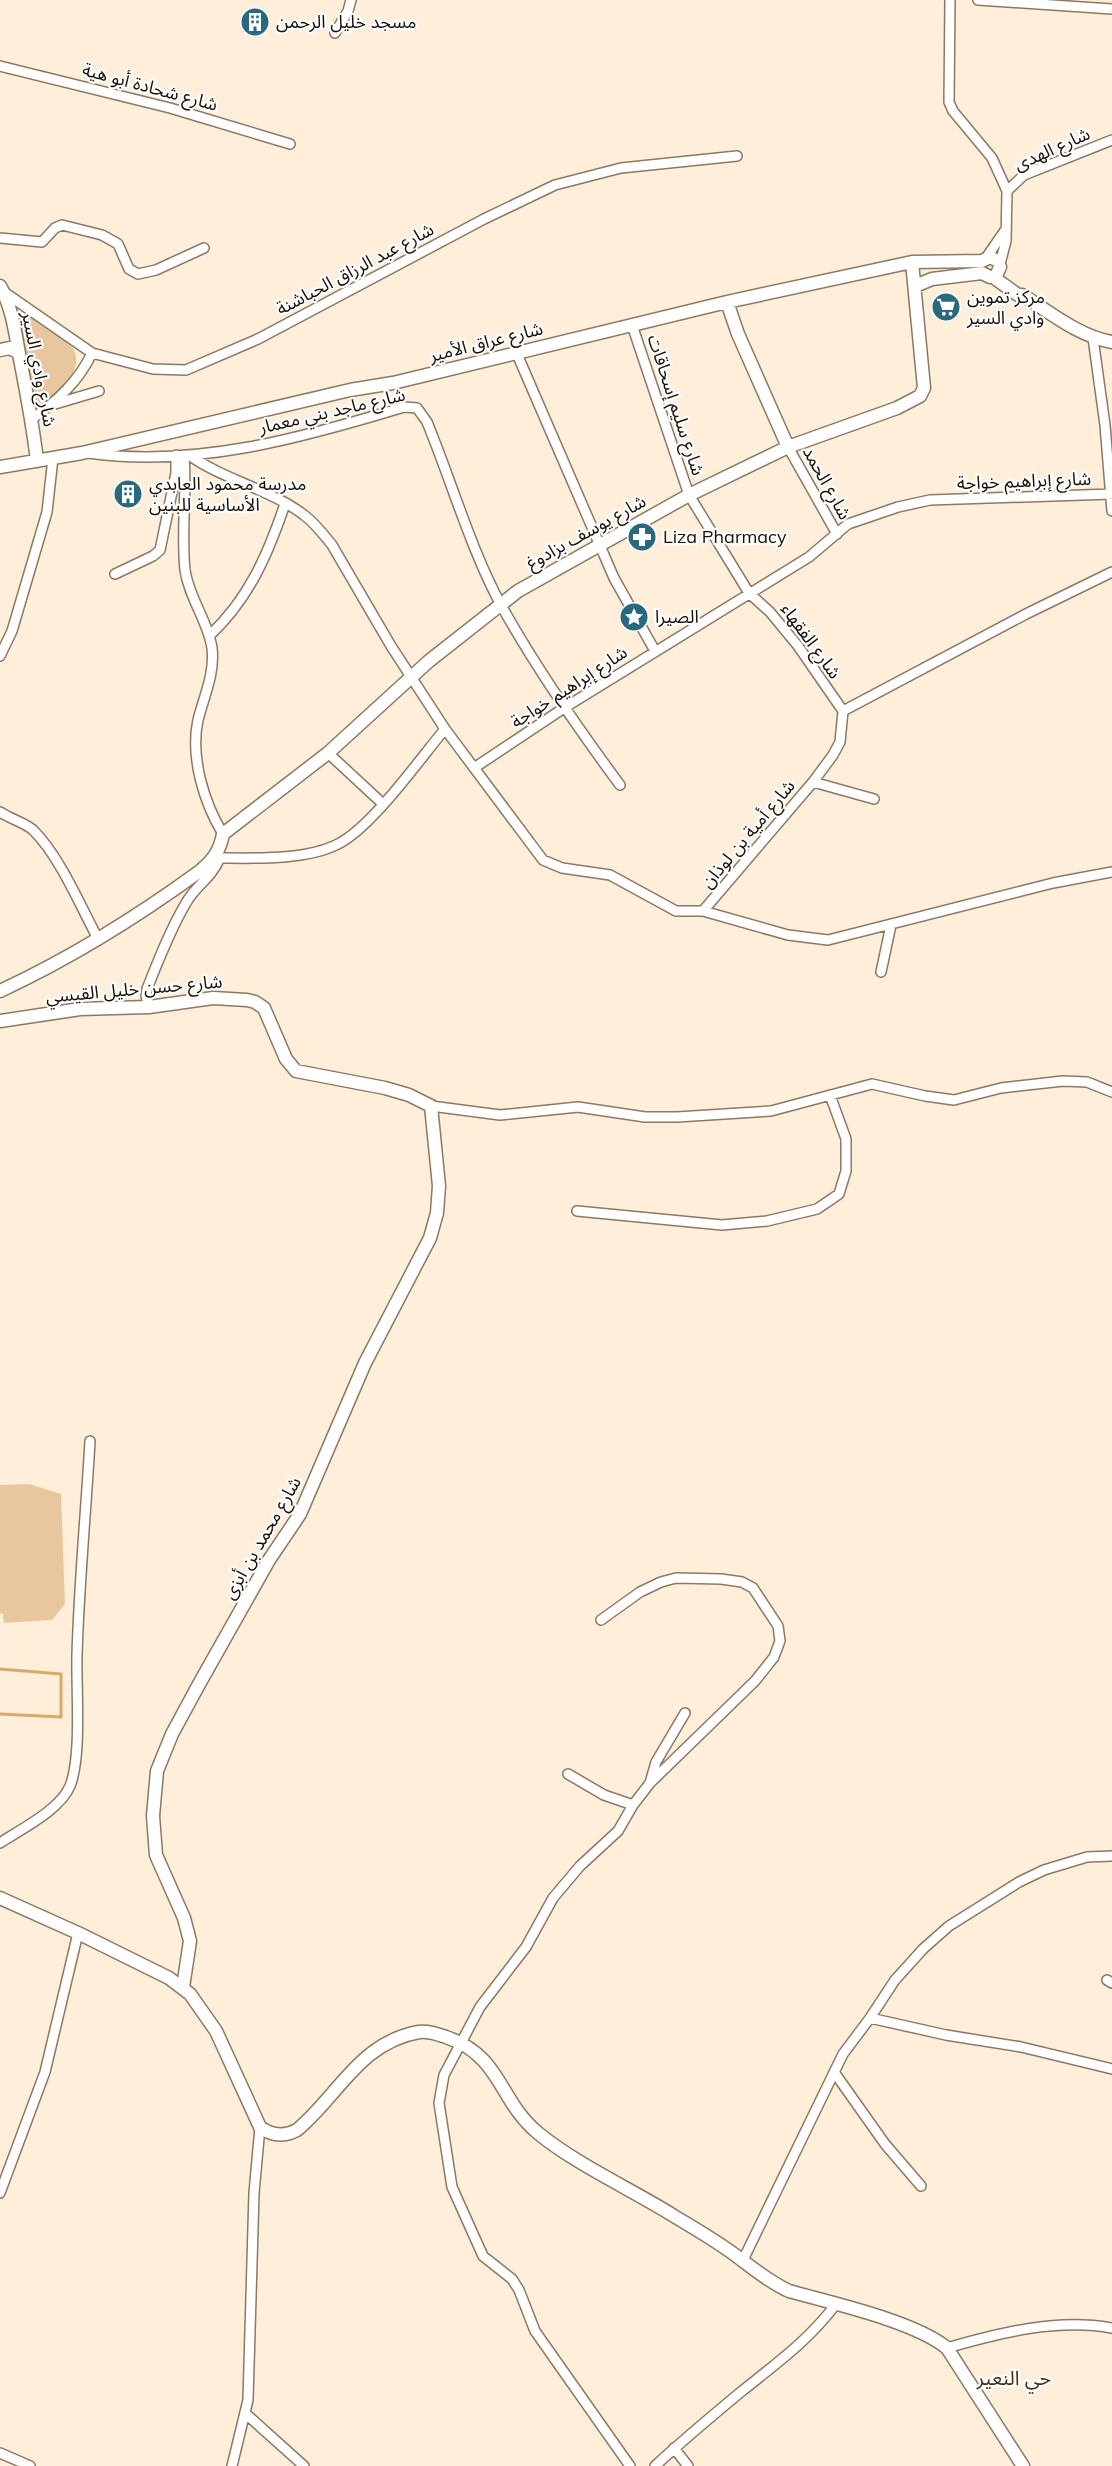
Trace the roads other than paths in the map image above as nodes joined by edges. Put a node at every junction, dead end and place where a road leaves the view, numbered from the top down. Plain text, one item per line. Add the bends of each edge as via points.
1 (351, 0) edge
2 (950, 0) edge
3 (978, 0) edge
4 (1112, 9) edge
5 (335, 33) dead end
6 (0, 66) edge
7 (1112, 140) edge
8 (290, 144) dead end
9 (736, 156) dead end
10 (1008, 191) junction
11 (1006, 229) junction
12 (0, 238) edge
13 (204, 248) dead end
14 (912, 262) junction
15 (991, 267) junction
16 (915, 286) junction
17 (1, 289) edge
18 (727, 302) junction
19 (632, 325) junction
20 (1093, 338) junction
21 (1112, 342) edge
22 (0, 350) edge
23 (19, 353) junction
24 (92, 353) junction
25 (516, 354) junction
26 (99, 391) dead end
27 (53, 405) junction
28 (32, 419) junction
29 (788, 447) junction
30 (82, 453) junction
31 (183, 455) junction
32 (53, 458) junction
33 (37, 461) junction
34 (4, 462) edge
35 (1111, 494) edge
36 (689, 495) junction
37 (285, 504) junction
38 (1112, 510) edge
39 (837, 534) junction
40 (601, 546) junction
41 (1112, 572) edge
42 (115, 574) dead end
43 (749, 592) junction
44 (500, 604) junction
45 (209, 636) junction
46 (655, 651) junction
47 (0, 656) edge
48 (411, 678) junction
49 (564, 708) junction
50 (843, 711) junction
51 (445, 729) junction
52 (328, 753) junction
53 (474, 768) junction
54 (813, 782) junction
55 (620, 784) dead end
56 (874, 799) dead end
57 (383, 804) junction
58 (0, 812) edge
59 (224, 834) junction
60 (217, 858) junction
61 (1112, 872) edge
62 (702, 911) junction
63 (891, 925) junction
64 (98, 939) junction
65 (881, 972) dead end
66 (0, 992) edge
67 (149, 1007) junction
68 (0, 1021) edge
69 (1112, 1092) edge
70 (830, 1095) junction
71 (430, 1106) junction
72 (577, 1211) dead end
73 (90, 1441) dead end
74 (601, 1620) dead end
75 (685, 1713) dead end
76 (568, 1774) dead end
77 (650, 1783) junction
78 (633, 1805) junction
79 (0, 1843) edge
80 (1112, 1856) edge
81 (0, 1898) edge
82 (78, 1933) junction
83 (183, 1987) junction
84 (870, 2018) junction
85 (461, 2042) junction
86 (1112, 2069) edge
87 (834, 2072) junction
88 (260, 2127) junction
89 (921, 2186) dead end
90 (0, 2193) edge
91 (743, 2260) junction
92 (836, 2304) junction
93 (1112, 2328) edge
94 (947, 2348) junction
95 (245, 2413) junction
96 (674, 2448) junction
97 (0, 2453) edge
98 (30, 2466) edge
99 (232, 2466) edge
100 (304, 2466) edge
101 (630, 2466) edge
102 (655, 2466) edge
103 (688, 2466) edge
104 (1023, 2466) edge

1 - 5 street
2 - 10 street via 949,102 992,158
3 - 4 street
6 - 8 street, شارع شحادة أبو هية via 170,108
7 - 10 street, شارع الهدى via 1024,175
9 - 24 street, شارع عبد الرزاق الحباشنة via 621,168 555,184 258,339 186,370 153,369
10 - 11 street
11 - 15 street
11 - 15 street via 1005,248
12 - 13 street via 42,242 55,228 67,225 112,240 121,248 129,269 138,274
14 - 15 main road, شارع عراق الأمير
14 - 16 main road
14 - 18 main road, شارع عراق الأمير
15 - 16 main road
15 - 20 main road via 1018,295
16 - 29 main road, شارع يوسف بزادوغ via 922,393 897,408
17 - 23 main road, شارع وادي السير
17 - 24 street, شارع عبد الرزاق الحباشنة
18 - 19 main road, شارع عراق الأمير
18 - 29 main road
19 - 25 main road, شارع عراق الأمير
19 - 36 street, شارع سليم إسحاقات
20 - 21 main road
20 - 35 street
22 - 23 main road via 9,348
23 - 28 main road, شارع وادي السير
24 - 27 street via 80,375
25 - 30 main road, شارع عراق الأمير
25 - 40 street
26 - 27 street
27 - 28 street
28 - 33 main road, شارع وادي السير
29 - 36 main road, شارع يوسف بزادوغ
29 - 39 street, شارع الحمد
30 - 31 street via 114,457
30 - 32 main road, شارع عراق الأمير
31 - 37 street, شارع أمية بن لوذان
31 - 42 street via 177,466 160,550
31 - 44 street, شارع ماجد بني معمار via 298,437 404,407 417,408 427,422
31 - 45 street via 186,570 190,591
32 - 33 main road, شارع عراق الأمير
32 - 47 street via 47,512 12,631
33 - 34 main road, شارع عراق الأمير
35 - 38 street
35 - 39 street, شارع إبراهيم خواجة via 930,500 856,521
36 - 40 main road, شارع يوسف بزادوغ
36 - 43 street, شارع سليم إسحاقات
37 - 45 street via 266,556 249,588
37 - 48 street, شارع أمية بن لوذان via 306,516 332,545
39 - 43 street, شارع إبراهيم خواجة via 809,557
40 - 44 main road, شارع يوسف بزادوغ via 542,576
40 - 46 street via 619,589
41 - 50 street
43 - 46 street, شارع إبراهيم خواجة
43 - 50 street, شارع الفقهاء via 798,646
44 - 48 main road, شارع يوسف بزادوغ
44 - 49 street
45 - 59 street via 211,673 196,741 206,795
46 - 49 street, شارع إبراهيم خواجة
48 - 51 street, شارع أمية بن لوذان
48 - 52 main road, شارع يوسف بزادوغ
49 - 53 street, شارع إبراهيم خواجة
49 - 55 street
50 - 54 street, شارع أمية بن لوذان via 840,742
51 - 53 street, شارع أمية بن لوذان
51 - 57 street
52 - 57 street
52 - 59 main road, شارع يوسف بزادوغ
53 - 62 street, شارع أمية بن لوذان via 543,860 554,866 617,878 676,911
54 - 56 street
54 - 62 street, شارع أمية بن لوذان
57 - 60 street via 349,837 327,848 283,856
58 - 64 street via 39,837
59 - 60 main road
60 - 64 main road, شارع حسن خليل القيسي
60 - 67 street via 210,877 182,912 146,992
61 - 63 street via 1053,883
62 - 63 street via 820,940
63 - 65 street
64 - 66 main road, شارع حسن خليل القيسي
67 - 68 main road, شارع حسن خليل القيسي via 80,1009
67 - 71 main road, شارع حسن خليل القيسي via 213,998 255,1002 264,1008 286,1059 296,1071 385,1088
69 - 70 street, شارع حسن خليل القيسي via 1087,1082 1063,1080 1001,1088 954,1100 872,1084
70 - 71 street, شارع حسن خليل القيسي via 771,1111 677,1117 645,1117 578,1107 500,1115
70 - 72 street via 846,1139 846,1171 839,1194 817,1209 767,1221 722,1225
71 - 83 main road, شارع محمد بن أبزى via 439,1186 430,1238 365,1363 300,1514 269,1560 198,1686 157,1771 153,1816 156,1855 190,1941
73 - 79 street via 73,1775 66,1794 55,1806
74 - 77 street via 660,1582 708,1578 741,1582 753,1588 778,1626 780,1641 770,1664
75 - 77 street via 656,1762
76 - 78 street via 604,1795
77 - 78 street
78 - 85 street via 618,1831 553,1898 526,1947 480,2007
80 - 84 street via 1087,1857 1044,1870 979,1905 923,1948
81 - 82 main road
82 - 83 main road
82 - 90 street via 45,2072
83 - 88 main road via 216,2031
84 - 86 street
84 - 87 street
85 - 88 main road via 428,2032 405,2036 366,2057 297,2130 280,2135
85 - 91 main road via 487,2062 521,2116 536,2132
85 - 101 street via 444,2075 439,2103 457,2200 483,2256 512,2279 535,2331
87 - 89 street via 885,2144
87 - 91 street
88 - 95 street
91 - 92 main road via 789,2291
92 - 94 main road via 920,2332
92 - 96 street via 802,2344
93 - 94 street via 1064,2326 1002,2332
94 - 104 main road
95 - 99 street
95 - 100 street
96 - 102 street
96 - 103 street
97 - 98 street

